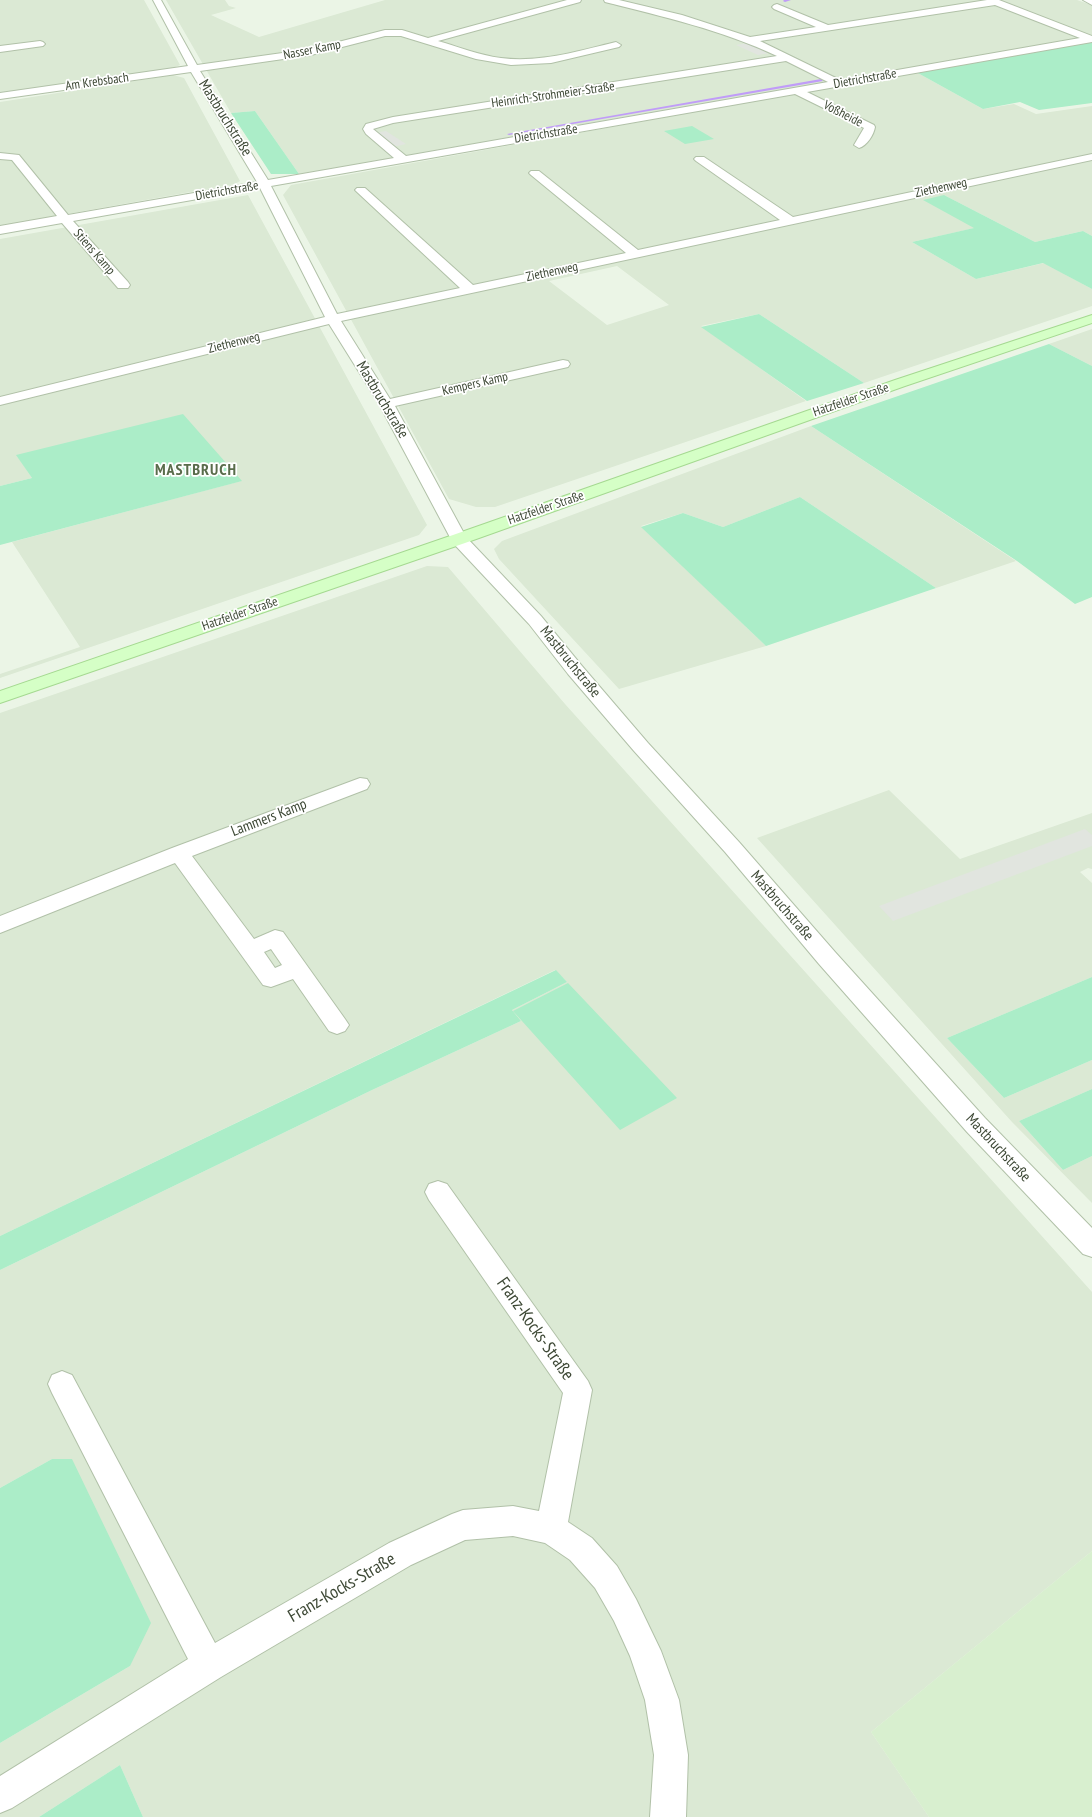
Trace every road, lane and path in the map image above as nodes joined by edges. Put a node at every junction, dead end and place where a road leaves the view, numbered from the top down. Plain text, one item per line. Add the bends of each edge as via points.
1 (157, 0) edge
2 (577, 0) edge
3 (608, 0) edge
4 (1086, 0) edge
5 (993, 1) edge
6 (1092, 2) edge
7 (777, 7) dead end
8 (825, 28) junction
9 (1092, 39) edge
10 (749, 40) junction
11 (428, 41) junction
12 (40, 44) dead end
13 (616, 45) dead end
14 (0, 49) edge
15 (786, 58) junction
16 (194, 68) junction
17 (840, 84) junction
18 (797, 91) junction
19 (0, 96) edge
20 (859, 145) dead end
21 (0, 156) edge
22 (1092, 157) edge
23 (403, 159) junction
24 (700, 159) dead end
25 (536, 173) dead end
26 (264, 185) junction
27 (361, 190) dead end
28 (65, 219) junction
29 (790, 221) junction
30 (0, 230) edge
31 (635, 254) junction
32 (123, 285) dead end
33 (470, 290) junction
34 (333, 319) junction
35 (1092, 319) edge
36 (563, 364) dead end
37 (0, 401) edge
38 (386, 404) junction
39 (459, 539) junction
40 (0, 698) edge
41 (360, 784) dead end
42 (179, 852) junction
43 (0, 925) edge
44 (337, 1025) dead end
45 (438, 1192) dead end
46 (1092, 1246) edge
47 (62, 1384) dead end
48 (551, 1529) junction
49 (209, 1665) junction
50 (0, 1796) edge
51 (668, 1817) edge

1 - 16 street, Mastbruchstraße
2 - 11 street
3 - 10 street via 694,21
4 - 6 street
5 - 8 street
5 - 9 street
7 - 8 street
8 - 10 street
9 - 17 street, Dietrichstraße
10 - 15 street
11 - 13 street, Nasser Kamp via 479,56 511,62 569,57
11 - 16 street, Nasser Kamp via 402,33 385,32 331,48
12 - 14 street
15 - 17 street
15 - 23 street, Heinrich-Strohmeier-Straße via 393,120 370,126 370,132
16 - 19 street, Am Krebsbach
16 - 26 street, Mastbruchstraße
17 - 18 street, Dietrichstraße
18 - 20 street, Voßheide via 870,127
18 - 23 street, Dietrichstraße
21 - 28 street, Stiens Kamp via 15,157
22 - 29 street, Ziethenweg
23 - 26 street, Dietrichstraße
24 - 29 street
25 - 31 street
26 - 28 street, Dietrichstraße
26 - 34 street, Mastbruchstraße
27 - 33 street
28 - 30 street, Dietrichstraße
28 - 32 street, Stiens Kamp
29 - 31 street, Ziethenweg
31 - 33 street, Ziethenweg
33 - 34 street, Ziethenweg
34 - 37 street, Ziethenweg
34 - 38 street, Mastbruchstraße
35 - 39 street, Hatzfelder Straße via 900,383
36 - 38 street, Kempers Kamp
38 - 39 street, Mastbruchstraße
39 - 40 street, Hatzfelder Straße
39 - 46 street, Mastbruchstraße via 535,620 641,747 971,1119
41 - 42 street, Lammers Kamp
42 - 43 street, Lammers Kamp
42 - 44 street via 249,950 275,938
45 - 48 street, Franz-Kocks-Straße via 578,1390
47 - 49 street
48 - 49 street, Franz-Kocks-Straße via 513,1520 462,1525 400,1554
48 - 51 street, Franz-Kocks-Straße via 580,1549 606,1577 645,1651 662,1700 671,1755
49 - 50 street, Franz-Kocks-Straße

